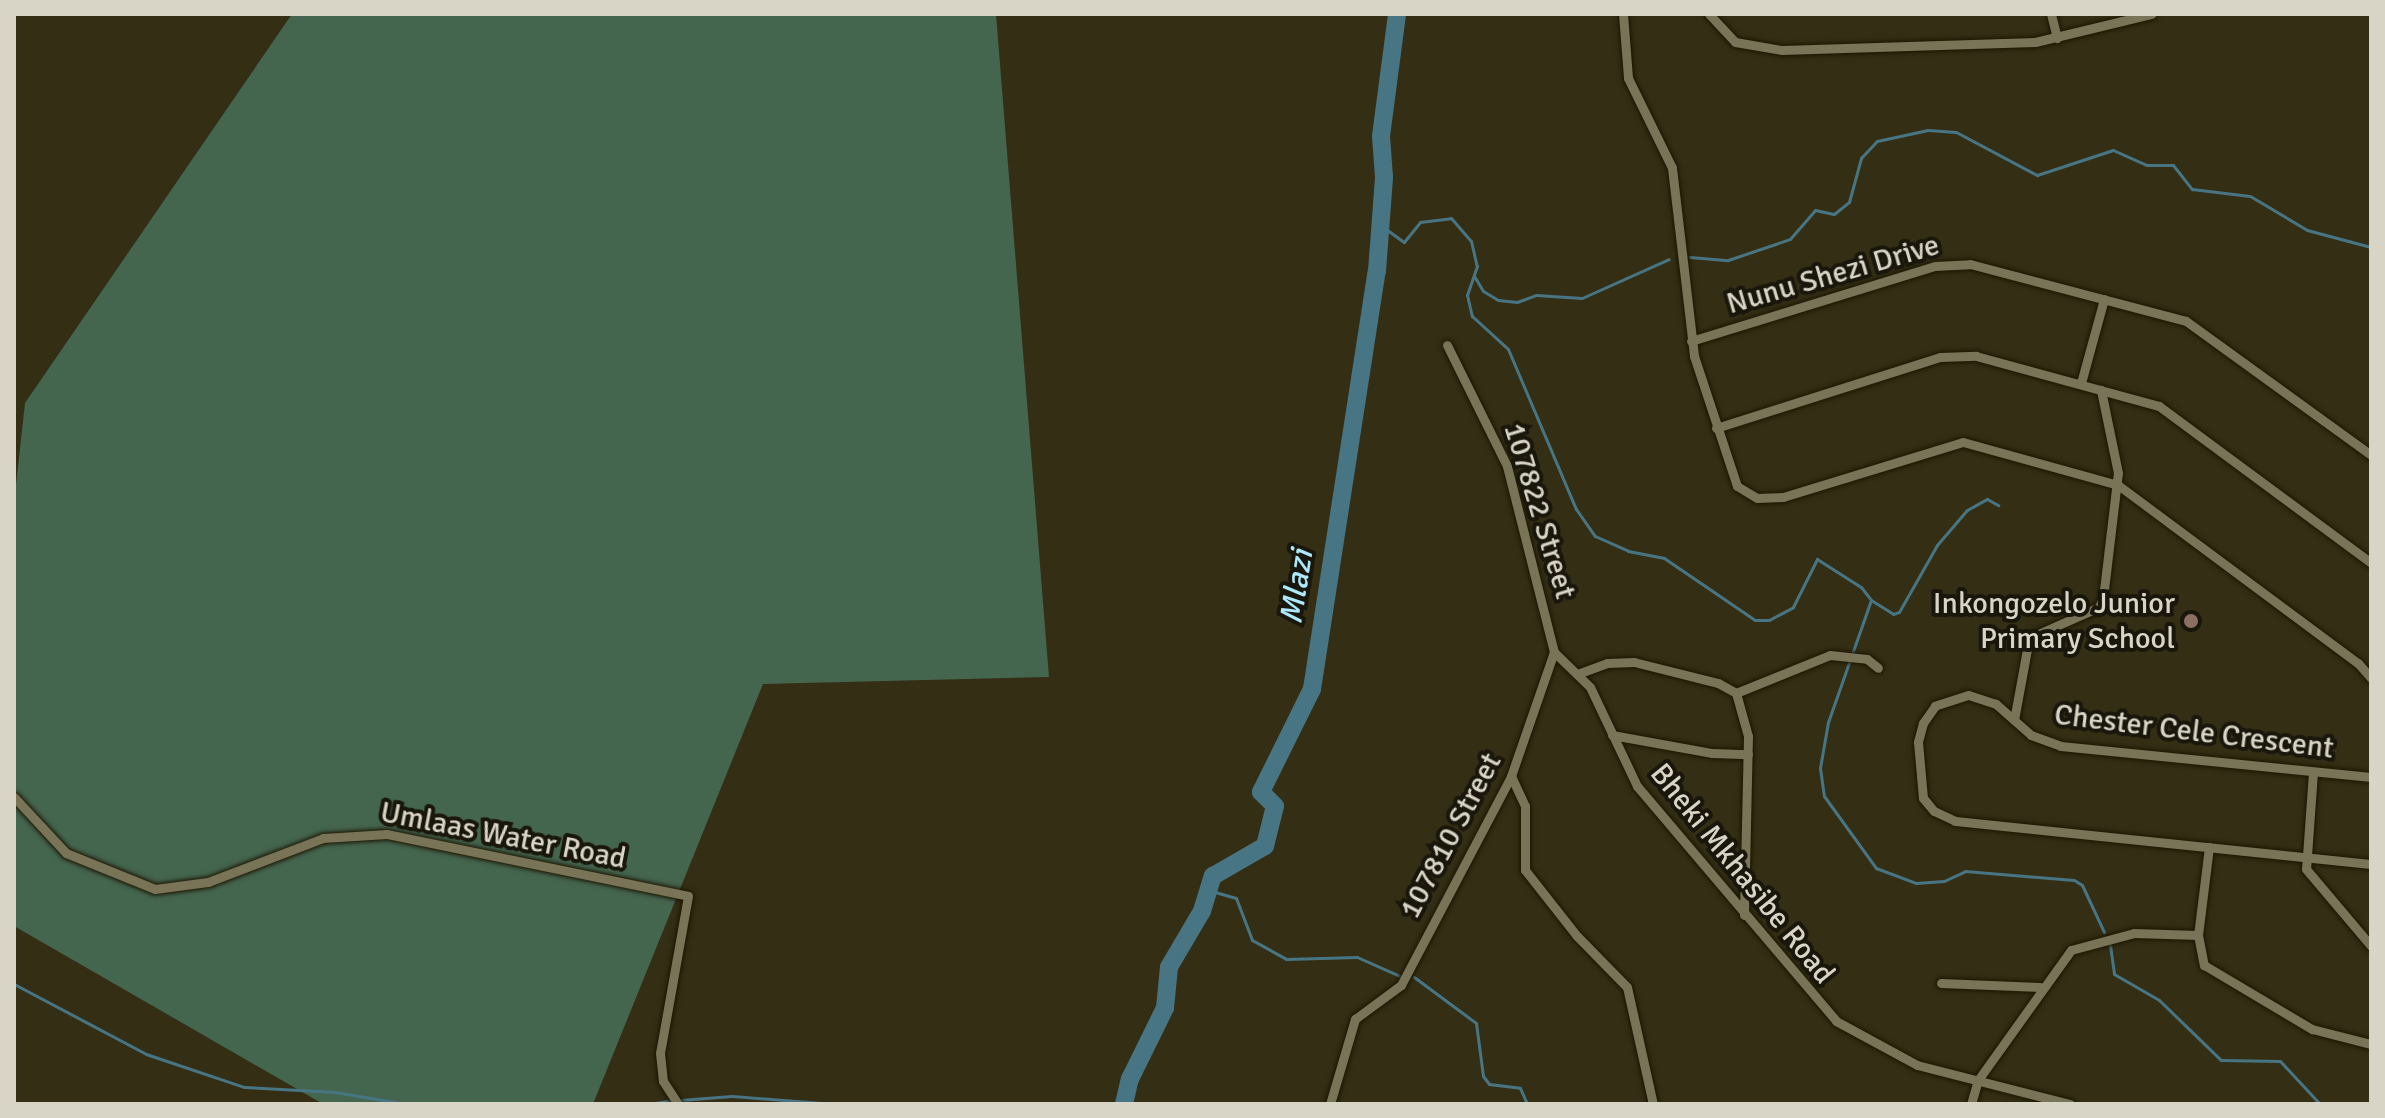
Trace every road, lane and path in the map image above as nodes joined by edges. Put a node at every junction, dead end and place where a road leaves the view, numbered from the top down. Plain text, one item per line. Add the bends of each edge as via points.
1 (1623, 14) edge
2 (1709, 14) edge
3 (2051, 14) edge
4 (2152, 14) edge
5 (2057, 38) junction
6 (2104, 299) junction
7 (1691, 341) junction
8 (1447, 345) dead end
9 (2081, 383) junction
10 (2101, 390) junction
11 (1716, 428) junction
12 (2371, 455) edge
13 (2118, 485) junction
14 (2371, 563) edge
15 (1554, 652) junction
16 (1878, 668) dead end
17 (1580, 673) junction
18 (2371, 678) edge
19 (1736, 693) junction
20 (2014, 720) junction
21 (1612, 735) junction
22 (1748, 754) junction
23 (2313, 772) junction
24 (1511, 776) junction
25 (2371, 777) edge
26 (14, 797) edge
27 (2209, 847) junction
28 (2303, 857) junction
29 (2371, 864) edge
30 (1744, 916) junction
31 (2198, 935) junction
32 (2371, 946) edge
33 (1941, 983) dead end
34 (2040, 987) junction
35 (2371, 1044) edge
36 (1978, 1080) junction
37 (678, 1104) edge
38 (1330, 1104) edge
39 (1653, 1104) edge
40 (1971, 1104) edge
41 (2070, 1104) edge

1 - 7 street via 1628,78 1675,181
2 - 5 street via 1735,42 1762,49
3 - 5 street
4 - 5 street
6 - 7 street, Nunu Shezi Drive via 1988,267 1956,264
6 - 9 street
6 - 12 street, Nunu Shezi Drive via 2202,330
7 - 11 street
8 - 15 street, 107822 Street via 1507,466
9 - 10 street
9 - 11 street via 1958,354
10 - 13 street
10 - 14 street via 2177,417
11 - 13 street via 1731,476 1757,498 1783,497 1963,442
13 - 18 street via 2358,663
13 - 20 street, Chester Cele Crescent via 2099,607 2029,638
15 - 17 street
15 - 24 street, 107810 Street
16 - 19 street via 1848,654 1803,663
17 - 19 street via 1607,663 1634,662 1708,680
17 - 21 street, Bheki Mkhasibe Road
19 - 22 street via 1747,722
20 - 23 street, Chester Cele Crescent via 2031,735 2061,746
20 - 27 street via 1977,696 1950,697 1935,706 1918,742 1918,781 1928,805 1943,816 1978,826
21 - 22 street
21 - 30 street, Bheki Mkhasibe Road via 1637,786
22 - 30 street
23 - 25 street, Chester Cele Crescent
23 - 28 street
24 - 38 street, 107810 Street via 1401,985 1355,1019
24 - 39 street via 1525,806 1525,870 1577,936 1627,987
26 - 37 street, Umlaas Water Road via 66,853 155,889 208,882 323,838 387,834 688,896 660,1053 663,1081
27 - 28 street
27 - 31 street
28 - 29 street
28 - 32 street via 2311,877
30 - 36 street, Bheki Mkhasibe Road via 1836,1021 1917,1065
31 - 34 street via 2151,931 2087,942 2071,950
31 - 35 street via 2199,953 2215,975 2327,1036
33 - 34 street
34 - 36 street
36 - 40 street
36 - 41 street, Bheki Mkhasibe Road

